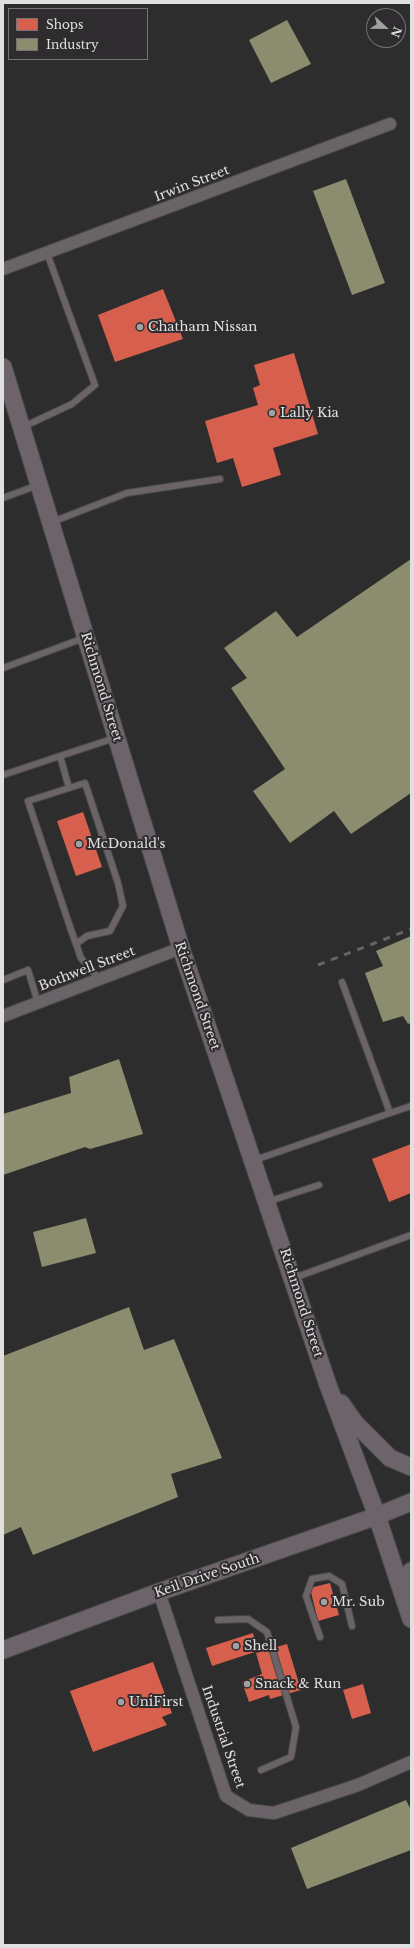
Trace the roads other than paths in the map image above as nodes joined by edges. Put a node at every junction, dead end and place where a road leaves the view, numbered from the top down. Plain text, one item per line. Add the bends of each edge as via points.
1 (390, 124) dead end
2 (47, 253) junction
3 (3, 269) edge
4 (3, 366) edge
5 (7, 396) edge
6 (22, 428) junction
7 (220, 479) dead end
8 (39, 485) junction
9 (3, 498) edge
10 (50, 522) junction
11 (86, 637) junction
12 (3, 668) edge
13 (116, 738) junction
14 (60, 756) junction
15 (3, 775) edge
16 (70, 788) junction
17 (76, 944) junction
18 (181, 948) junction
19 (99, 979) junction
20 (3, 980) edge
21 (342, 982) dead end
22 (38, 1003) junction
23 (3, 1016) edge
24 (411, 1106) edge
25 (390, 1113) junction
26 (254, 1161) junction
27 (319, 1184) dead end
28 (267, 1202) junction
29 (411, 1235) edge
30 (293, 1279) junction
31 (328, 1385) junction
32 (411, 1467) edge
33 (411, 1502) edge
34 (377, 1516) junction
35 (411, 1571) edge
36 (411, 1583) edge
37 (159, 1592) junction
38 (411, 1619) edge
39 (218, 1620) dead end
40 (352, 1626) dead end
41 (320, 1637) dead end
42 (3, 1650) edge
43 (411, 1762) edge
44 (261, 1770) dead end

1 - 2 street, Irwin Street
2 - 3 street, Irwin Street
2 - 6 lane via 95,384 72,404
4 - 5 main road, Richmond Street
5 - 6 main road, Richmond Street
6 - 8 main road, Richmond Street
7 - 10 lane via 127,493
8 - 9 lane
8 - 10 main road, Richmond Street
10 - 11 main road, Richmond Street
11 - 12 lane
11 - 13 main road, Richmond Street
13 - 14 lane
13 - 18 main road, Richmond Street
14 - 15 lane
14 - 16 lane
16 - 17 lane via 28,801
16 - 17 lane via 85,784 118,883 123,906 110,931 87,936
17 - 19 lane via 81,958
18 - 19 street, Bothwell Street
18 - 26 main road, Richmond Street
19 - 22 street, Bothwell Street
20 - 22 lane via 28,970
21 - 25 lane
22 - 23 street, Bothwell Street
24 - 25 lane
25 - 26 lane
26 - 28 main road, Richmond Street
27 - 28 lane
28 - 30 main road, Richmond Street
29 - 30 lane
30 - 31 main road, Richmond Street
31 - 32 main road via 355,1423 390,1458
31 - 34 main road, Richmond Street
33 - 34 main road, Keil Drive South
34 - 37 main road, Keil Drive South
34 - 38 main road, Richmond Street
35 - 36 main road
37 - 42 main road, Keil Drive South
37 - 43 street, Industrial Street via 226,1796 249,1810 274,1813 358,1785
39 - 44 lane via 248,1619 267,1632 296,1727 291,1757
40 - 41 lane via 342,1584 329,1576 312,1579 306,1596

